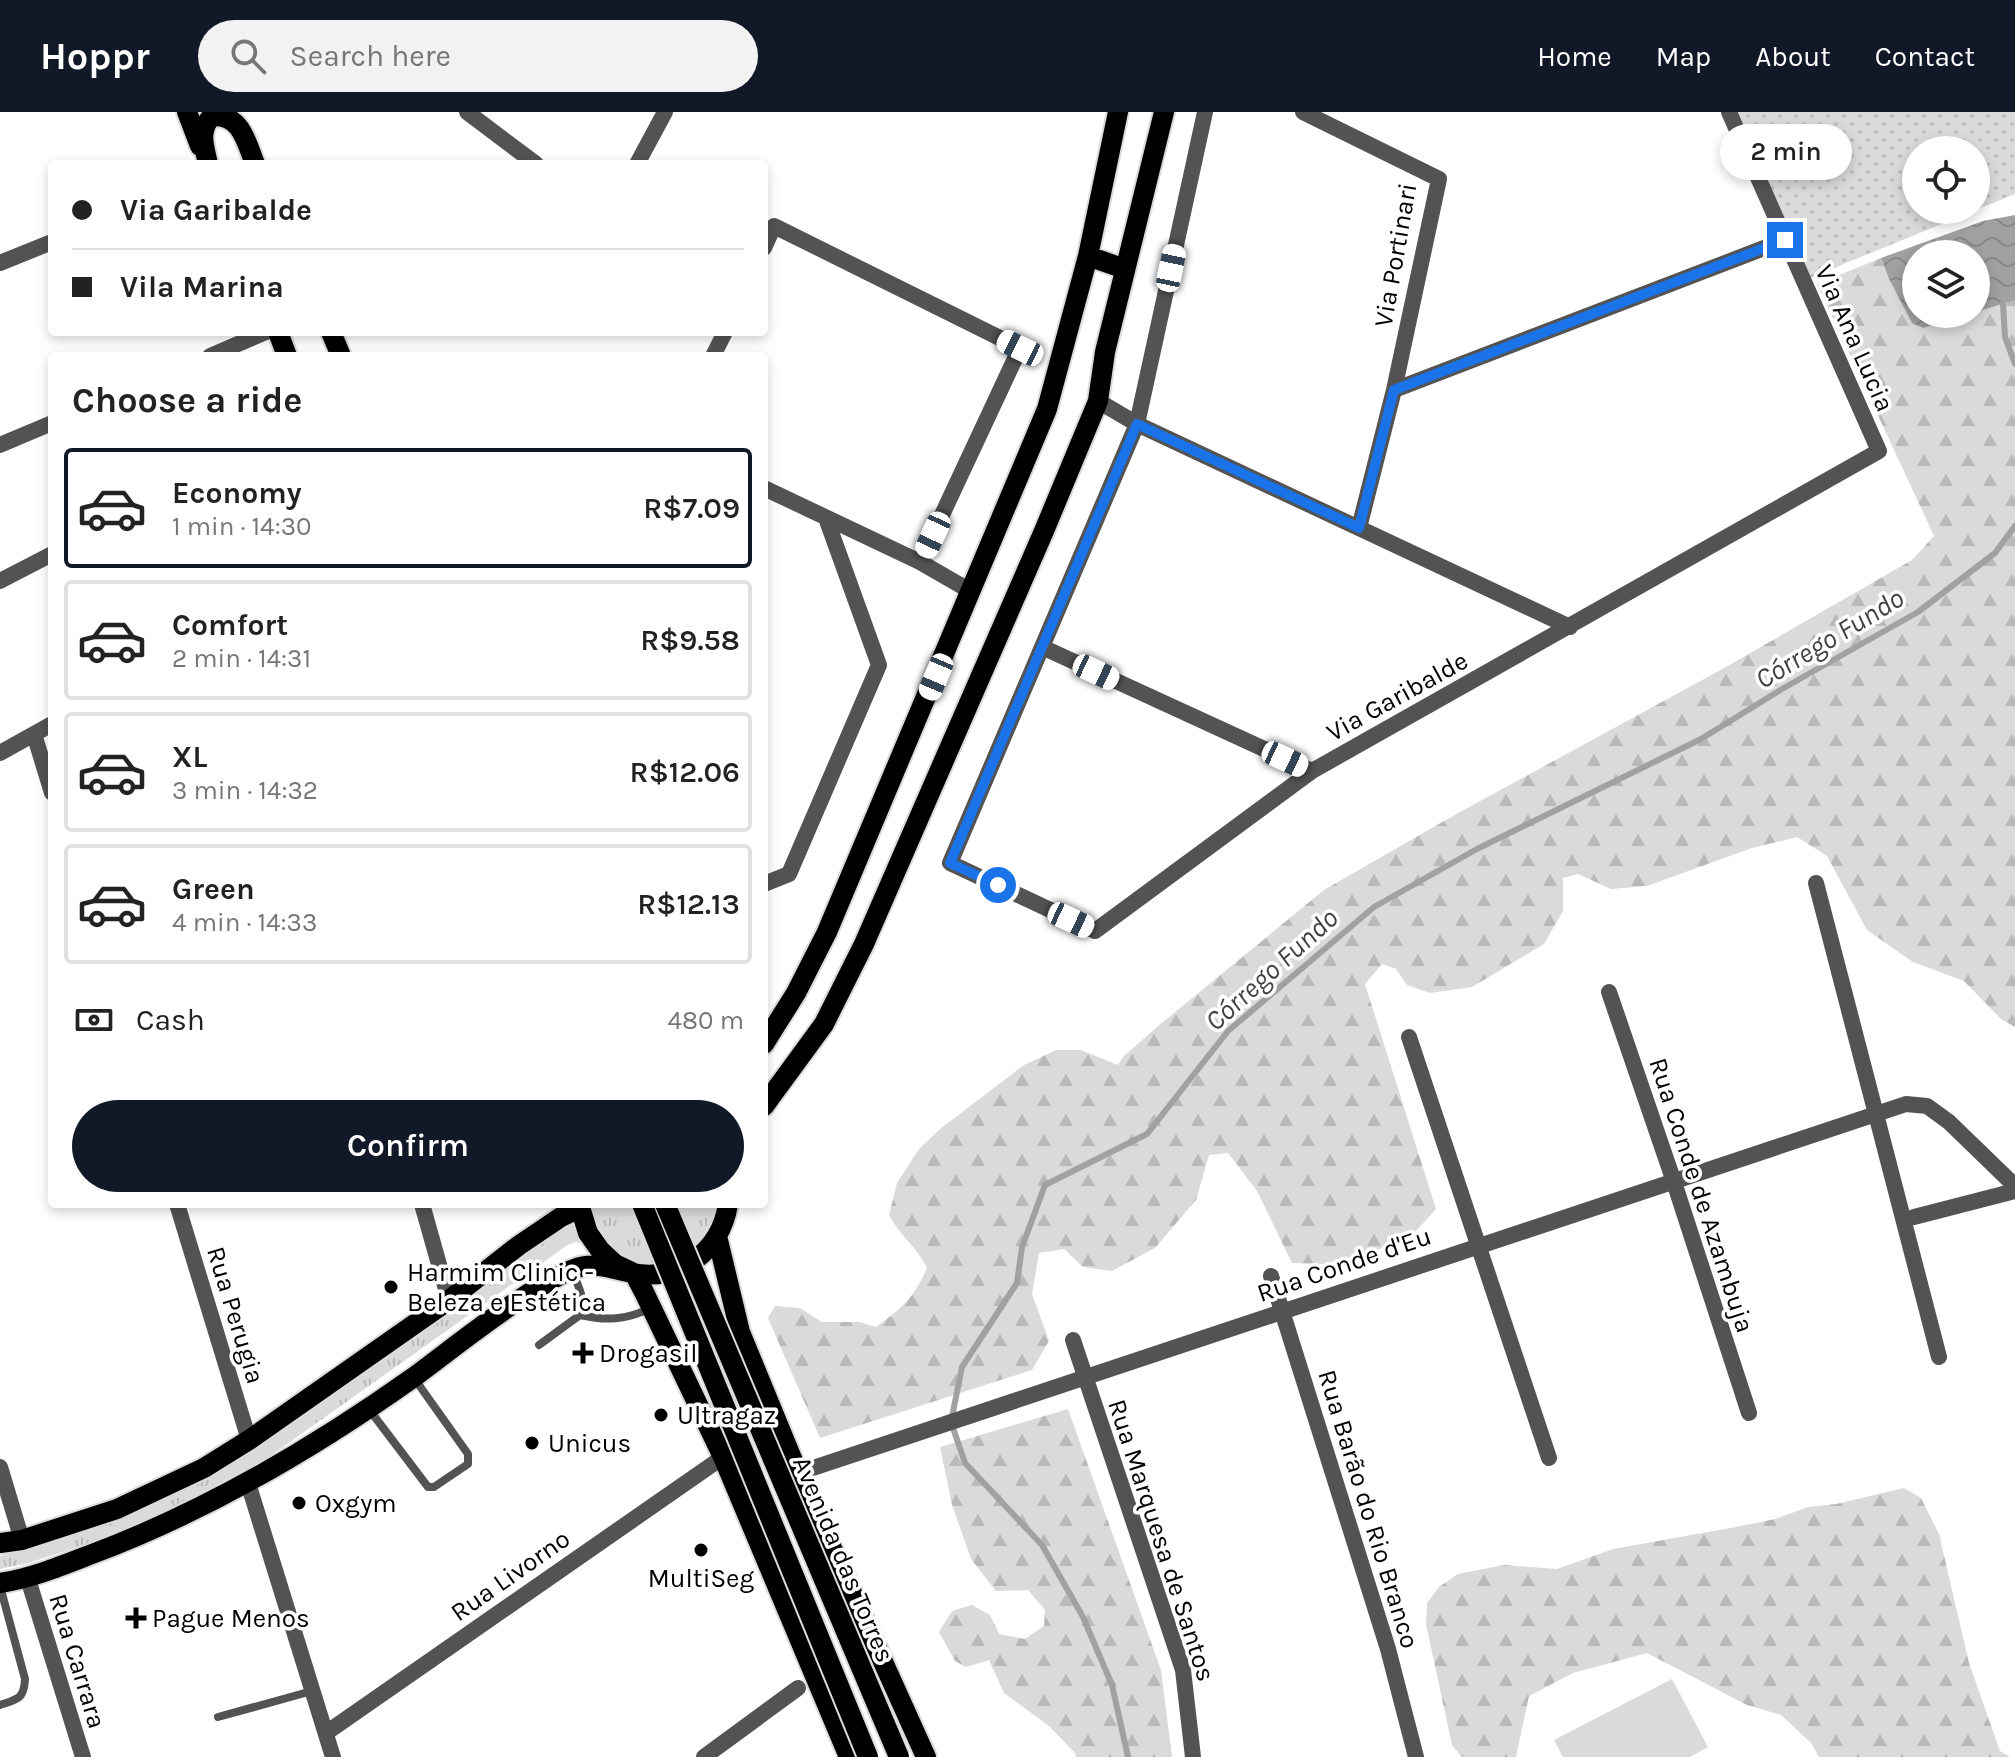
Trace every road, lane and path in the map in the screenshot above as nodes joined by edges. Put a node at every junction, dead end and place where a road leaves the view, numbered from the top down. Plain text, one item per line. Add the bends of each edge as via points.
1 (187, 112) edge
2 (242, 112) edge
3 (467, 112) edge
4 (665, 112) edge
5 (1164, 112) edge
6 (1205, 112) edge
7 (1303, 112) edge
8 (1729, 112) edge
9 (1113, 113) edge
10 (206, 160) edge
11 (207, 160) edge
12 (253, 160) edge
13 (261, 160) edge
14 (531, 160) edge
15 (639, 160) edge
16 (768, 239) edge
17 (1785, 240) junction
18 (48, 244) edge
19 (1088, 256) junction
20 (0, 263) edge
21 (1125, 269) junction
22 (257, 336) edge
23 (219, 352) edge
24 (1394, 390) junction
25 (1098, 401) junction
26 (1137, 424) junction
27 (48, 425) edge
28 (0, 445) edge
29 (1879, 451) joint
30 (768, 490) edge
31 (826, 518) junction
32 (1359, 528) junction
33 (48, 556) edge
34 (920, 562) junction
35 (0, 581) edge
36 (972, 592) junction
37 (1570, 627) junction
38 (1042, 647) junction
39 (48, 726) edge
40 (34, 734) junction
41 (0, 753) edge
42 (1312, 771) junction
43 (48, 780) edge
44 (768, 882) edge
45 (1816, 883) dead end
46 (1609, 992) dead end
47 (1409, 1037) dead end
48 (768, 1038) edge
49 (768, 1101) edge
50 (1877, 1114) junction
51 (1673, 1179) junction
52 (2015, 1188) edge
53 (178, 1208) edge
54 (423, 1208) edge
55 (577, 1208) edge
56 (581, 1208) edge
57 (644, 1208) edge
58 (667, 1208) edge
59 (1914, 1217) dead end
60 (723, 1219) edge
61 (1477, 1245) junction
62 (571, 1269) junction
63 (634, 1273) junction
64 (1271, 1276) dead end
65 (449, 1300) junction
66 (651, 1308) junction
67 (1283, 1310) junction
68 (580, 1315) junction
69 (1073, 1340) dead end
70 (539, 1345) dead end
71 (1939, 1357) dead end
72 (1085, 1376) junction
73 (413, 1377) junction
74 (368, 1408) junction
75 (1749, 1413) dead end
76 (249, 1440) junction
77 (723, 1457) junction
78 (1549, 1458) dead end
79 (0, 1467) edge
80 (798, 1473) junction
81 (248, 1483) junction
82 (22, 1540) junction
83 (0, 1543) edge
84 (28, 1579) junction
85 (0, 1584) edge
86 (798, 1688) dead end
87 (312, 1691) junction
88 (0, 1705) edge
89 (218, 1717) dead end
90 (326, 1733) junction
91 (83, 1757) edge
92 (333, 1757) edge
93 (704, 1757) edge
94 (849, 1757) edge
95 (868, 1757) edge
96 (899, 1757) edge
97 (926, 1757) edge
98 (1193, 1757) edge
99 (1416, 1757) edge

1 - 10 main road
2 - 13 main road
3 - 14 street
4 - 15 street
5 - 21 main road
6 - 26 street
7 - 24 street, Via Portinari via 1439,179
8 - 17 street, Via Ana Lucia
9 - 19 main road
11 - 12 main road via 204,124 223,115 235,121
16 - 34 street via 774,226 1020,348
17 - 24 street
17 - 29 street, Via Ana Lucia
18 - 20 street
19 - 21 main road
19 - 36 main road via 1047,409
21 - 25 main road
22 - 23 street
24 - 32 street
25 - 26 street
25 - 49 main road via 864,944 824,1024
26 - 32 street
26 - 38 street
27 - 28 street
29 - 37 street, Via Garibalde
30 - 31 street
31 - 34 street
31 - 44 street via 879,665 789,874
32 - 37 street
33 - 35 street
34 - 36 street
36 - 48 main road via 827,932
37 - 42 street, Via Garibalde
38 - 42 street
38 - 42 street, Via Garibalde via 950,863 1095,931
39 - 40 street
40 - 41 street
40 - 43 street
45 - 50 street
46 - 51 street, Rua Conde de Azambuja
47 - 61 street
50 - 51 street, Rua Conde d'Eu
50 - 52 street, Rua Conde d'Eu via 1906,1104 1927,1106
50 - 71 street
51 - 61 street, Rua Conde d'Eu
51 - 75 street, Rua Conde de Azambuja
52 - 59 street
53 - 76 street, Rua Perugia
54 - 65 street
55 - 65 main road
56 - 63 main road via 600,1250
57 - 95 main road, Avenida das Torres, bridge
58 - 96 main road, Avenida das Torres, bridge
60 - 63 main road via 705,1252 690,1264 673,1272
60 - 80 main road via 740,1332
61 - 67 street, Rua Conde d'Eu
61 - 78 street
62 - 63 main road via 598,1265
62 - 68 lane via 583,1298
62 - 73 main road via 506,1308
63 - 66 main road
64 - 67 street, Rua Barão do Rio Branco
65 - 76 main road
66 - 68 lane via 618,1320
66 - 77 main road
67 - 72 street, Rua Conde d'Eu
67 - 99 street, Rua Barão do Rio Branco
68 - 70 lane
69 - 72 street, Rua Marquesa de Santos
72 - 80 street, Rua Conde d'Eu
72 - 98 street, Rua Marquesa de Santos via 1183,1670
73 - 74 main road
73 - 74 lane via 468,1454 468,1464 428,1487
74 - 81 main road
76 - 82 main road via 117,1509
77 - 90 street, Rua Livorno
77 - 94 main road
79 - 82 street
80 - 97 main road
81 - 84 main road via 139,1536
81 - 87 street
82 - 83 main road
84 - 85 main road
84 - 91 street, Rua Carrara
85 - 88 lane via 25,1679 18,1699
86 - 93 street
87 - 89 lane
87 - 90 street
90 - 92 street

